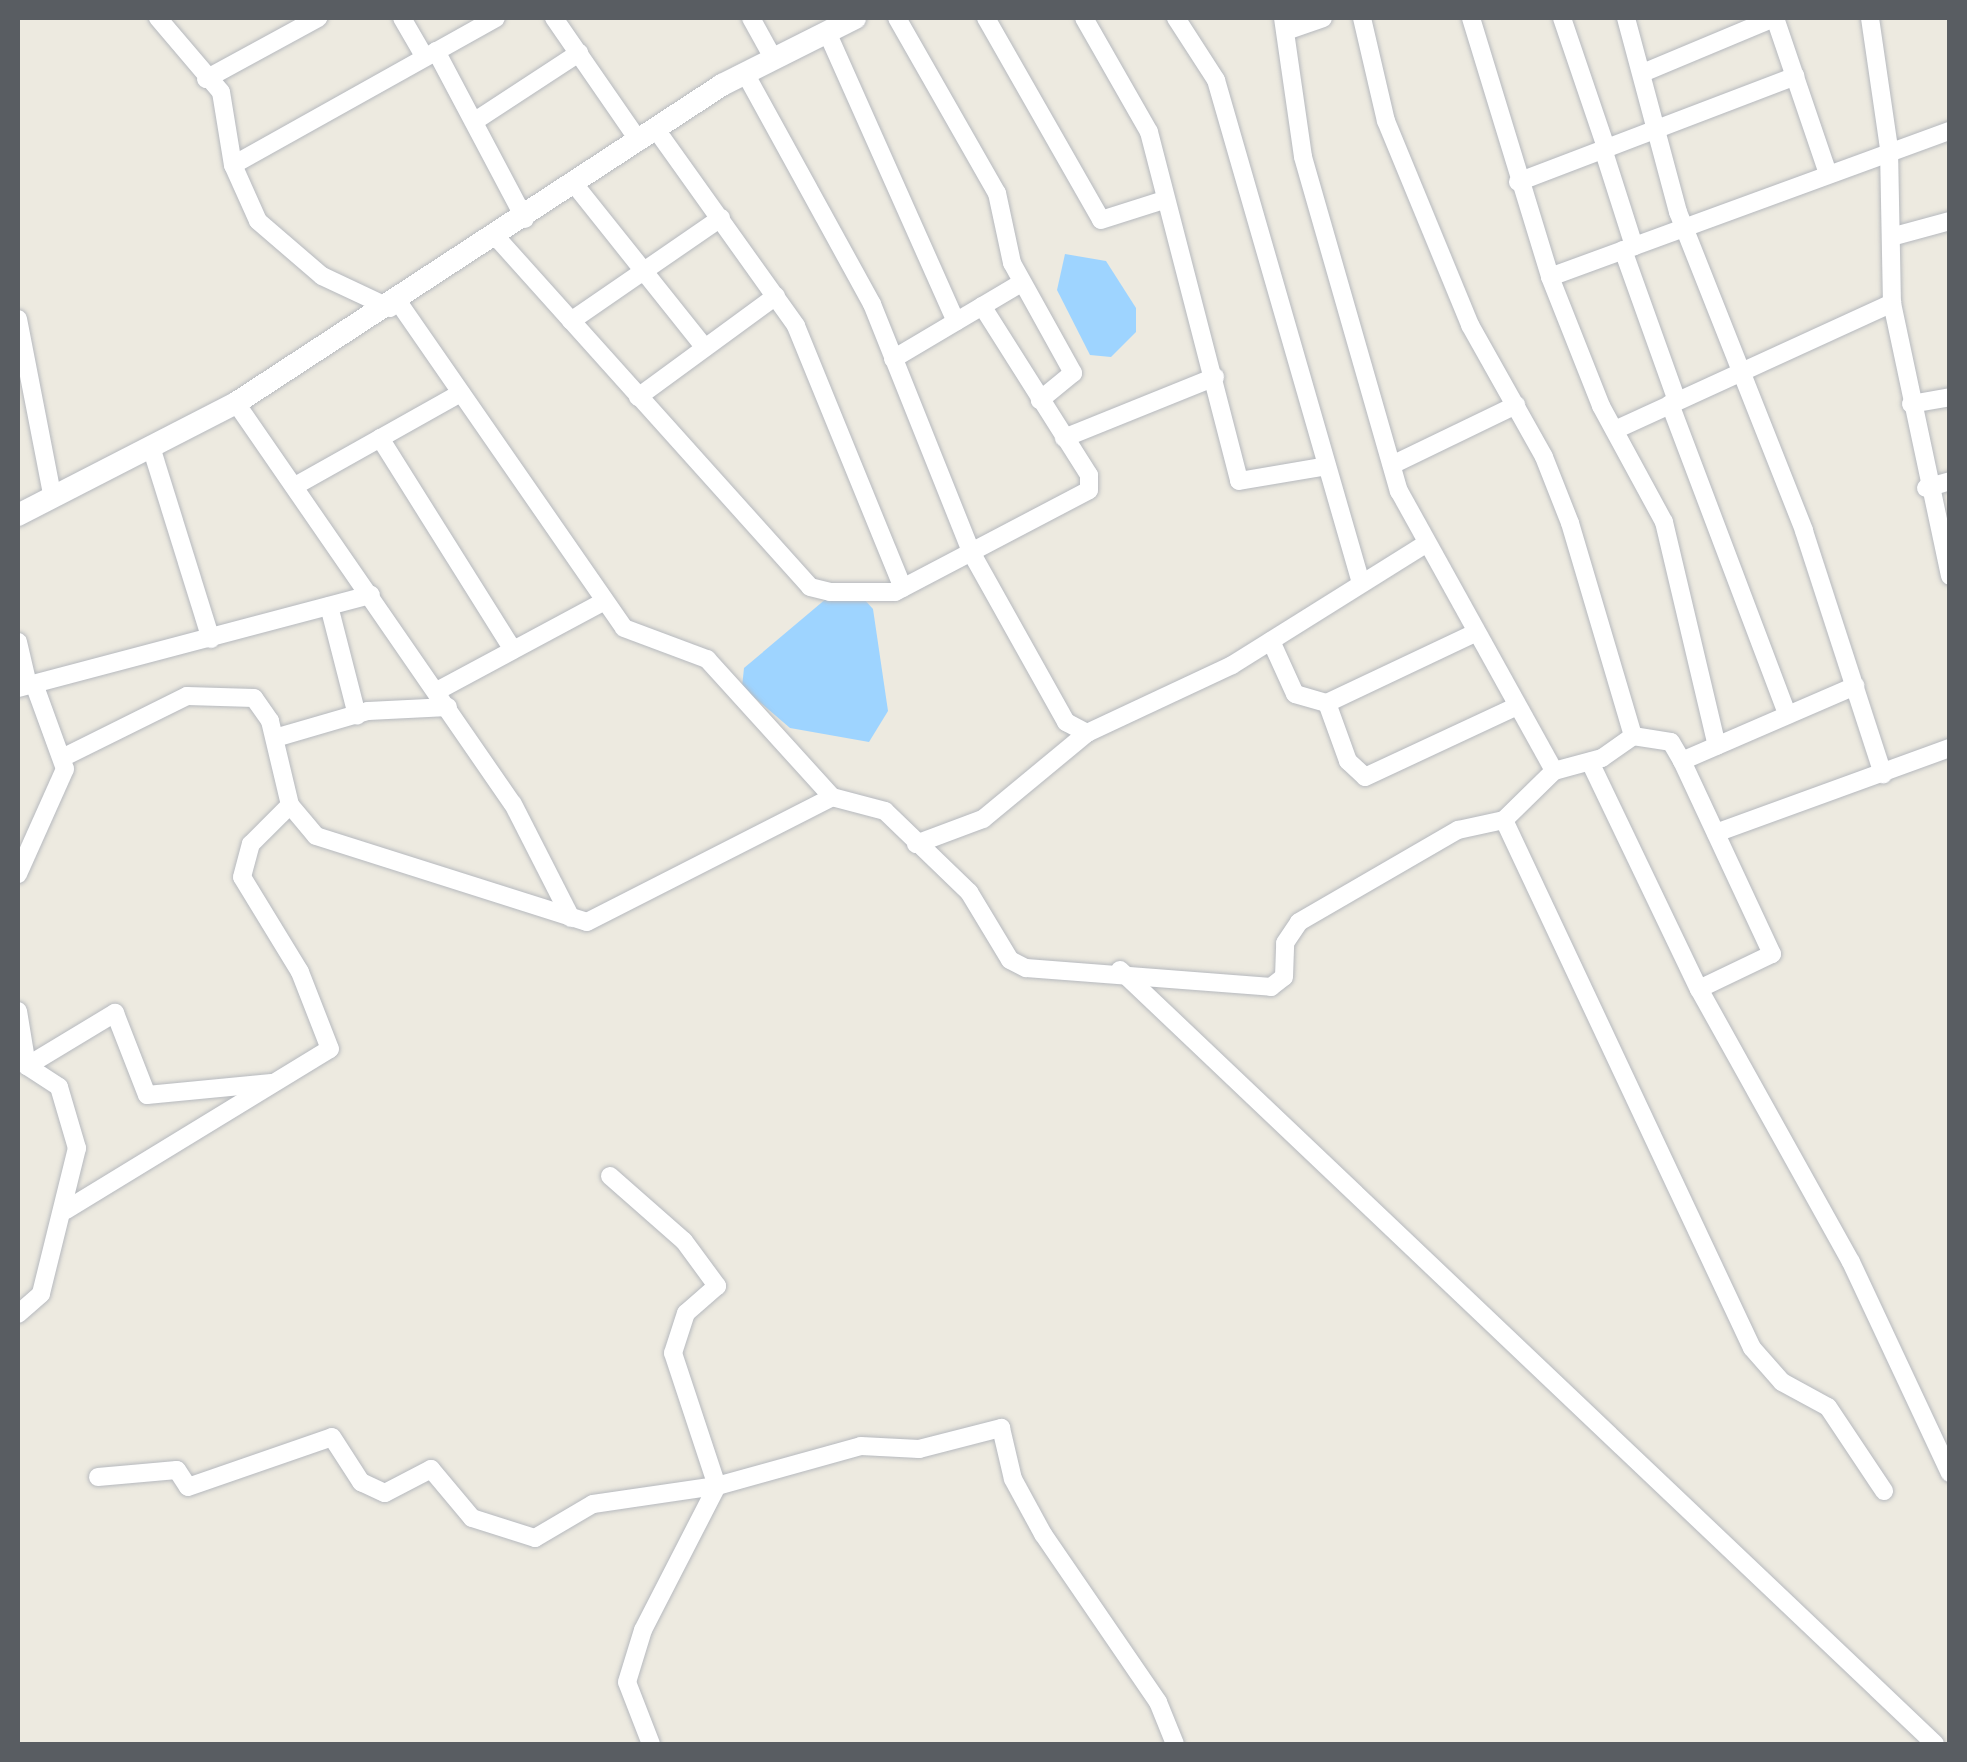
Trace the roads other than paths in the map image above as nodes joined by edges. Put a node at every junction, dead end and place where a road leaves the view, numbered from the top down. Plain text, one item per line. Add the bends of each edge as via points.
1 (158, 18) edge
2 (318, 18) edge
3 (402, 18) edge
4 (496, 18) edge
5 (554, 18) edge
6 (751, 18) edge
7 (896, 18) edge
8 (986, 18) edge
9 (1084, 18) edge
10 (1176, 18) edge
11 (1323, 18) edge
12 (1362, 18) edge
13 (1471, 18) edge
14 (1562, 18) edge
15 (1626, 18) edge
16 (1775, 18) edge
17 (1870, 18) edge
18 (841, 22) edge
19 (1285, 24) edge
20 (430, 54) junction
21 (579, 54) junction
22 (772, 56) junction
23 (1645, 72) junction
24 (745, 73) junction
25 (1796, 76) junction
26 (206, 78) junction
27 (478, 119) junction
28 (1660, 129) junction
29 (1950, 131) edge
30 (647, 134) junction
31 (1889, 149) junction
32 (1606, 151) junction
33 (233, 166) junction
34 (1827, 171) junction
35 (1518, 182) junction
36 (575, 185) junction
37 (1164, 200) junction
38 (720, 218) junction
39 (525, 220) junction
40 (1950, 221) edge
41 (1685, 229) junction
42 (1891, 237) junction
43 (498, 239) junction
44 (1628, 248) junction
45 (644, 270) junction
46 (1550, 276) junction
47 (1022, 284) junction
48 (776, 296) junction
49 (1892, 302) junction
50 (395, 306) junction
51 (982, 306) junction
52 (18, 318) edge
53 (571, 321) junction
54 (956, 322) junction
55 (705, 348) junction
56 (893, 359) junction
57 (1738, 371) junction
58 (1215, 378) junction
59 (461, 393) junction
60 (638, 397) junction
61 (1950, 398) edge
62 (1040, 400) junction
63 (236, 403) junction
64 (1674, 403) junction
65 (1910, 404) junction
66 (1516, 405) junction
67 (1615, 430) junction
68 (380, 438) junction
69 (1064, 438) junction
70 (152, 450) junction
71 (1392, 465) junction
72 (1327, 466) junction
73 (1950, 481) edge
74 (294, 486) junction
75 (1926, 488) junction
76 (54, 499) junction
77 (18, 515) edge
78 (1424, 545) junction
79 (971, 552) junction
80 (1950, 576) edge
81 (1362, 584) junction
82 (903, 588) junction
83 (371, 595) junction
84 (603, 602) junction
85 (329, 606) junction
86 (1473, 634) junction
87 (211, 639) junction
88 (1271, 641) junction
89 (18, 642) edge
90 (513, 650) junction
91 (26, 686) edge
92 (1855, 686) junction
93 (437, 691) junction
94 (1327, 703) junction
95 (448, 707) junction
96 (1513, 708) junction
97 (1788, 714) junction
98 (357, 715) junction
99 (1087, 733) junction
100 (1633, 736) junction
101 (275, 738) junction
102 (1717, 746) junction
103 (1950, 748) edge
104 (64, 757) junction
105 (1682, 760) junction
106 (1590, 762) junction
107 (1554, 771) junction
108 (1883, 774) junction
109 (832, 797) junction
110 (290, 805) junction
111 (1504, 820) junction
112 (1716, 832) junction
113 (916, 844) junction
114 (18, 874) edge
115 (571, 918) junction
116 (1120, 970) junction
117 (1699, 989) junction
118 (18, 1011) edge
119 (27, 1066) junction
120 (276, 1083) junction
121 (610, 1176) dead end
122 (66, 1210) junction
123 (18, 1314) edge
124 (1950, 1472) edge
125 (98, 1477) dead end
126 (717, 1486) junction
127 (1884, 1491) dead end
128 (652, 1744) edge
129 (1175, 1744) edge
130 (1934, 1744) edge

1 - 26 street
2 - 26 street
3 - 20 street
4 - 20 street
5 - 21 street
6 - 22 street
7 - 47 street via 997,194
8 - 37 street via 1101,220
9 - 37 street via 1149,132
10 - 72 street via 1216,80
11 - 19 street
12 - 66 street via 1386,121 1470,326
13 - 35 street
14 - 32 street
15 - 23 street
16 - 23 street
16 - 25 street
17 - 31 street
18 - 22 street
18 - 54 street
19 - 71 street via 1303,157
20 - 27 street
20 - 33 street
21 - 27 street
21 - 30 street
22 - 24 street
23 - 28 street
24 - 30 street
24 - 56 street via 814,184
25 - 28 street
25 - 34 street
26 - 33 street via 226,102
27 - 39 street
28 - 32 street
28 - 41 street
29 - 31 street
30 - 36 street
30 - 38 street
31 - 34 street
31 - 42 street
32 - 35 street
32 - 44 street
33 - 50 street via 247,205 279,242 345,290
34 - 41 street
35 - 46 street
36 - 39 street
36 - 45 street
37 - 58 street
38 - 45 street
38 - 48 street
39 - 43 street
40 - 42 street
41 - 44 street
41 - 57 street
42 - 49 street
43 - 50 street
43 - 53 street
44 - 46 street
44 - 64 street
45 - 53 street
45 - 55 street
46 - 67 street
47 - 51 street
47 - 62 street via 1073,373
48 - 55 street
48 - 82 street via 823,376
49 - 57 street
49 - 65 street
50 - 59 street
50 - 63 street
51 - 54 street
51 - 62 street
52 - 76 street
53 - 60 street
54 - 56 street
55 - 60 street
56 - 79 street
57 - 64 street
57 - 92 street
58 - 69 street
58 - 72 street via 1243,484
59 - 68 street
59 - 84 street
60 - 82 street via 810,587 859,594
61 - 65 street
62 - 69 street
63 - 70 street
63 - 74 street
64 - 67 street
64 - 97 street
65 - 75 street
66 - 71 street
66 - 100 street via 1570,523
67 - 102 street via 1664,522
68 - 74 street
68 - 90 street
69 - 79 street via 1089,490
70 - 76 street
70 - 87 street
71 - 78 street
72 - 81 street
73 - 75 street
74 - 83 street
75 - 80 street
76 - 77 street
78 - 81 street
78 - 86 street
79 - 82 street
79 - 99 street via 1066,722
81 - 88 street
83 - 85 street
83 - 93 street
84 - 90 street
84 - 109 street via 633,633 707,658
85 - 87 street
85 - 98 street
86 - 94 street
86 - 96 street
87 - 91 street
88 - 94 street via 1295,694
88 - 99 street
89 - 91 street
90 - 93 street
91 - 104 street
92 - 97 street
92 - 108 street
93 - 95 street
94 - 96 street via 1348,761 1366,777
95 - 98 street
95 - 115 street via 513,804
96 - 107 street
97 - 102 street
98 - 101 street
99 - 113 street via 983,818
100 - 105 street via 1671,742
100 - 106 street
101 - 104 street via 254,698 224,692 187,696
101 - 110 street
102 - 105 street
103 - 108 street
104 - 114 street via 62,784
105 - 112 street
106 - 107 street
106 - 117 street
107 - 111 street
108 - 112 street
109 - 113 street via 885,811
109 - 115 street via 602,918
110 - 115 street via 328,843
110 - 120 street via 251,844 242,877 300,972 330,1050
111 - 116 street via 1458,830 1298,922 1285,944 1284,977 1271,988
111 - 127 street via 1752,1348 1782,1382 1828,1407
112 - 117 street via 1772,954
113 - 116 street via 969,892 1010,960 1064,973
116 - 130 street
117 - 124 street via 1851,1262
118 - 119 street
119 - 120 street via 115,1013 148,1095
119 - 122 street via 60,1087 77,1148
120 - 122 street
121 - 126 street via 684,1241 717,1286 686,1313 673,1353
122 - 123 street via 41,1294
125 - 126 street via 177,1470 188,1487 332,1437 360,1482 386,1493 431,1469 472,1518 535,1538 593,1504
126 - 128 street via 643,1630 626,1682
126 - 129 street via 861,1446 919,1448 1001,1428 1036,1520 1158,1702

